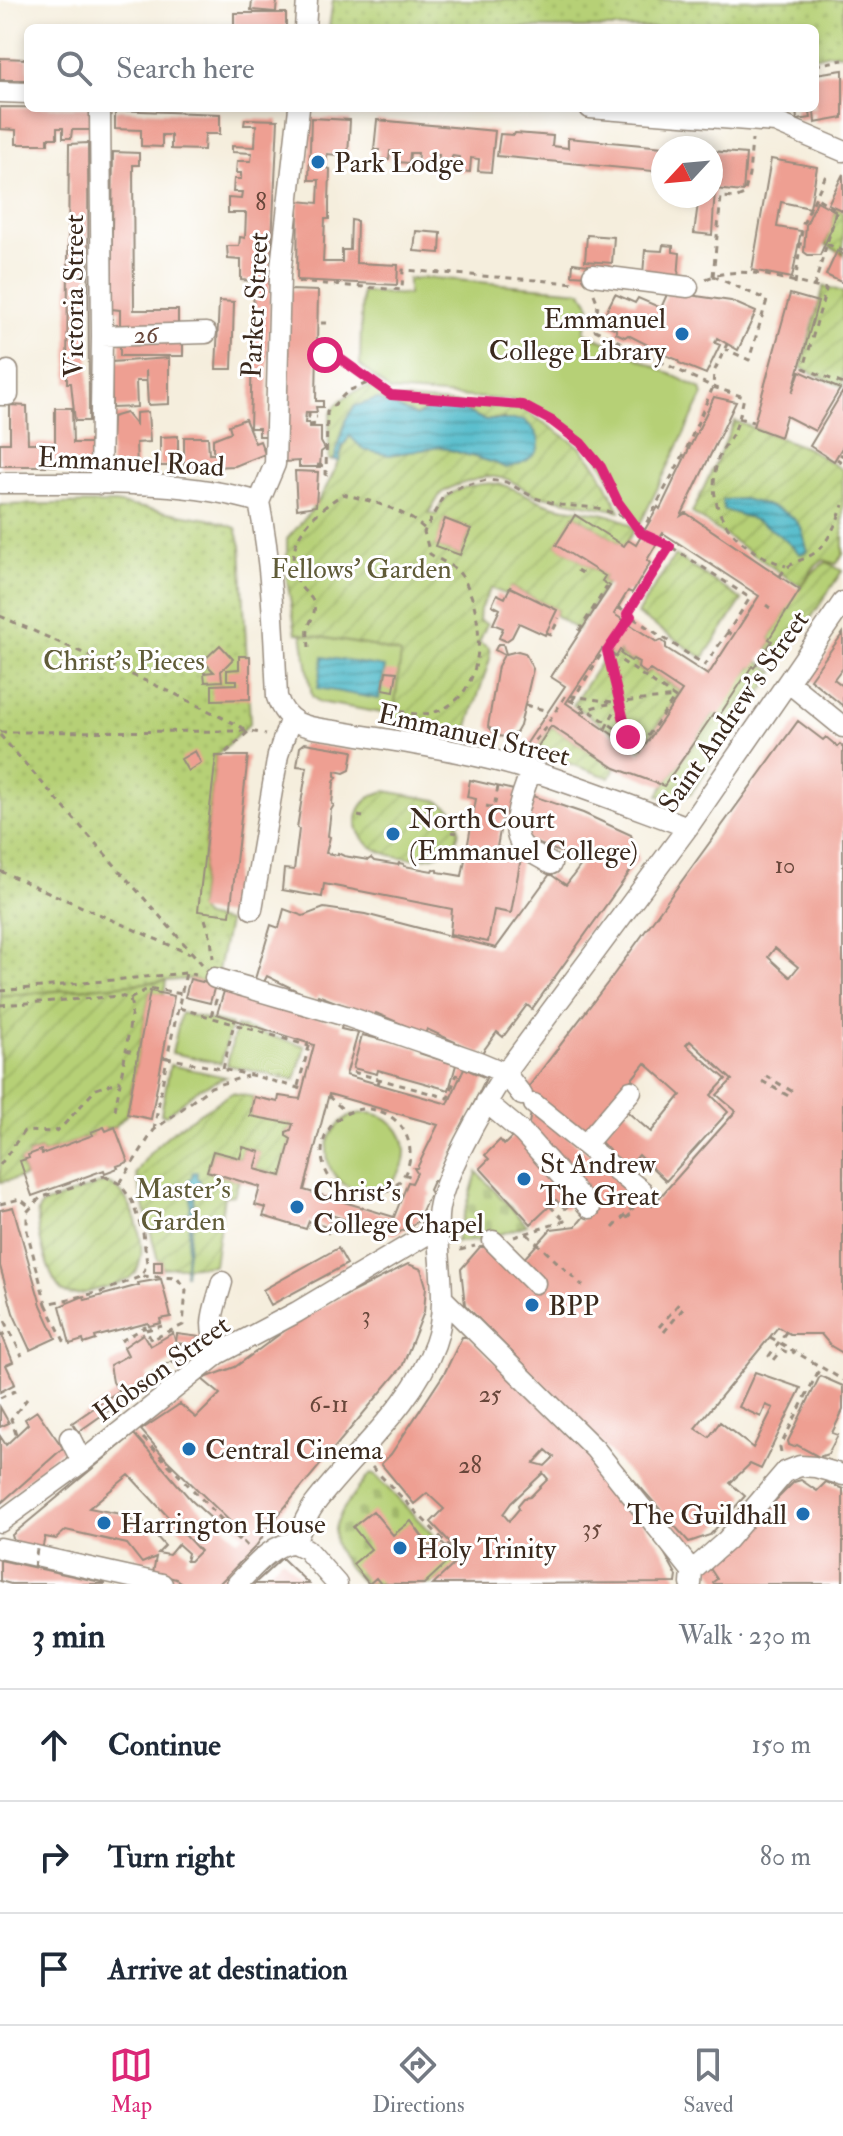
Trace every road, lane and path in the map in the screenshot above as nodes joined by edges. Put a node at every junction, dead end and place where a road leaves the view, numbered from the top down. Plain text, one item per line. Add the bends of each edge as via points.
1 (307, 0) edge
2 (305, 24) edge
3 (843, 60) edge
4 (819, 64) edge
5 (0, 92) edge
6 (24, 93) edge
7 (100, 112) edge
8 (299, 112) edge
9 (643, 112) edge
10 (752, 138) dead end
11 (843, 151) edge
12 (827, 173) dead end
13 (815, 197) junction
14 (837, 210) junction
15 (843, 213) edge
16 (827, 244) junction
17 (843, 251) edge
18 (280, 276) junction
19 (713, 276) junction
20 (587, 282) junction
21 (795, 284) junction
22 (688, 287) dead end
23 (814, 287) junction
24 (321, 323) dead end
25 (329, 323) dead end
26 (206, 333) dead end
27 (102, 336) junction
28 (321, 355) dead end
29 (8, 371) dead end
30 (370, 382) junction
31 (843, 384) edge
32 (713, 387) junction
33 (0, 395) edge
34 (309, 412) dead end
35 (317, 417) dead end
36 (738, 418) junction
37 (753, 422) dead end
38 (318, 424) dead end
39 (309, 425) dead end
40 (840, 457) edge
41 (843, 463) edge
42 (317, 465) dead end
43 (326, 466) junction
44 (326, 476) dead end
45 (0, 483) edge
46 (100, 484) junction
47 (259, 502) junction
48 (843, 505) edge
49 (630, 519) junction
50 (425, 529) junction
51 (641, 533) junction
52 (678, 543) dead end
53 (672, 547) junction
54 (786, 566) junction
55 (716, 568) dead end
56 (577, 570) dead end
57 (584, 574) dead end
58 (713, 574) junction
59 (780, 576) dead end
60 (608, 589) dead end
61 (754, 593) dead end
62 (750, 598) junction
63 (843, 602) edge
64 (618, 607) dead end
65 (629, 615) junction
66 (0, 616) edge
67 (559, 618) dead end
68 (579, 631) dead end
69 (546, 632) dead end
70 (728, 632) junction
71 (733, 636) dead end
72 (309, 648) dead end
73 (607, 651) junction
74 (788, 682) junction
75 (676, 698) junction
76 (572, 699) junction
77 (392, 703) dead end
78 (619, 703) junction
79 (525, 705) dead end
80 (587, 709) junction
81 (548, 711) dead end
82 (581, 713) dead end
83 (608, 723) junction
84 (843, 727) edge
85 (286, 729) junction
86 (605, 729) dead end
87 (249, 731) junction
88 (0, 733) edge
89 (628, 737) junction
90 (629, 745) dead end
91 (526, 749) dead end
92 (224, 754) dead end
93 (531, 770) junction
94 (498, 787) dead end
95 (486, 806) dead end
96 (688, 827) junction
97 (551, 864) dead end
98 (0, 871) edge
99 (252, 909) dead end
100 (205, 919) dead end
101 (193, 956) junction
102 (186, 973) junction
103 (218, 982) junction
104 (0, 991) edge
105 (182, 994) junction
106 (130, 999) junction
107 (0, 1005) edge
108 (179, 1008) junction
109 (211, 1016) junction
110 (234, 1021) junction
111 (126, 1050) junction
112 (138, 1053) dead end
113 (165, 1058) junction
114 (460, 1067) dead end
115 (223, 1069) junction
116 (382, 1071) dead end
117 (353, 1072) dead end
118 (505, 1073) junction
119 (251, 1075) junction
120 (764, 1078) dead end
121 (120, 1081) junction
122 (379, 1082) junction
123 (631, 1091) dead end
124 (328, 1096) dead end
125 (794, 1096) dead end
126 (486, 1102) junction
127 (115, 1110) dead end
128 (347, 1113) junction
129 (154, 1130) junction
130 (585, 1145) junction
131 (0, 1165) edge
132 (404, 1174) junction
133 (415, 1178) dead end
134 (120, 1184) junction
135 (642, 1191) dead end
136 (0, 1204) edge
137 (550, 1206) dead end
138 (30, 1207) junction
139 (590, 1208) dead end
140 (438, 1215) junction
141 (565, 1221) dead end
142 (622, 1222) dead end
143 (613, 1228) dead end
144 (527, 1234) dead end
145 (493, 1241) dead end
146 (142, 1276) junction
147 (222, 1282) dead end
148 (535, 1283) dead end
149 (583, 1286) dead end
150 (442, 1298) junction
151 (681, 1301) dead end
152 (46, 1304) junction
153 (686, 1305) dead end
154 (0, 1310) edge
155 (162, 1326) dead end
156 (659, 1327) dead end
157 (10, 1331) junction
158 (146, 1331) junction
159 (664, 1332) dead end
160 (786, 1332) dead end
161 (0, 1336) edge
162 (770, 1337) dead end
163 (121, 1341) dead end
164 (779, 1343) junction
165 (66, 1345) dead end
166 (794, 1352) junction
167 (218, 1354) junction
168 (22, 1356) dead end
169 (821, 1366) junction
170 (843, 1380) edge
171 (19, 1389) dead end
172 (0, 1398) edge
173 (27, 1399) dead end
174 (130, 1423) junction
175 (16, 1434) dead end
176 (70, 1438) dead end
177 (358, 1453) junction
178 (82, 1462) junction
179 (841, 1471) edge
180 (785, 1472) junction
181 (0, 1522) edge
182 (294, 1543) junction
183 (0, 1548) edge
184 (37, 1549) dead end
185 (461, 1558) dead end
186 (261, 1560) junction
187 (34, 1567) dead end
188 (691, 1577) edge
189 (162, 1584) edge
190 (237, 1584) edge
191 (337, 1584) edge

1 - 2 street
3 - 4 path
5 - 6 street
7 - 27 street, Victoria Street
8 - 18 street, Parker Street
9 - 11 street via 775,122
10 - 19 path via 744,195 721,197
12 - 13 path
13 - 14 path
13 - 21 path via 803,224
14 - 15 path
14 - 16 path
16 - 17 path
16 - 23 path
18 - 20 path via 402,290 403,270
18 - 47 street, Parker Street via 275,464
19 - 21 path via 746,270
19 - 32 path via 767,300 749,360 726,346
20 - 22 street
20 - 32 path via 598,304 595,330
21 - 23 path
23 - 31 path via 826,289 804,368
24 - 25 path
26 - 27 street
27 - 46 street, Victoria Street
28 - 30 path via 335,355
29 - 33 street via 8,395
30 - 43 path via 348,391 327,412
30 - 49 path via 391,395 522,405 581,443
32 - 36 path via 744,397
32 - 51 path
34 - 35 path via 309,417
36 - 37 path
36 - 54 path via 718,458 715,488 722,524 750,550
38 - 39 path
40 - 41 path
42 - 43 path
43 - 44 path
45 - 46 street, Emmanuel Road
46 - 47 street, Emmanuel Road via 221,491
47 - 85 street via 271,586 277,697
48 - 54 path via 817,551
49 - 50 path via 598,508 560,505 506,482 487,480 444,495
49 - 51 path
50 - 72 path via 389,505 343,494 319,509 294,550 300,586 314,601
50 - 77 path via 430,554 459,572 476,607 478,655 469,684 452,704 419,715 395,710
51 - 53 path
52 - 53 path
53 - 58 path
53 - 65 path
54 - 59 path
55 - 58 path
56 - 57 path
58 - 62 path
60 - 68 path
61 - 62 path
62 - 70 path
63 - 74 street, Saint Andrew's Street
64 - 65 path
65 - 70 path via 705,665
65 - 73 path
66 - 87 path
67 - 69 path via 551,635
70 - 71 path
73 - 75 path
73 - 76 path
73 - 78 path
74 - 84 street
74 - 96 street, Saint Andrew's Street
75 - 78 path
75 - 89 path via 642,747
76 - 78 path
76 - 80 path
76 - 91 path via 566,695
78 - 80 path
78 - 83 path
78 - 89 path
79 - 81 path
80 - 82 path
80 - 83 path
83 - 86 path
83 - 89 path
85 - 87 path
85 - 93 street, Emmanuel Street via 304,725
85 - 99 street
87 - 88 path
87 - 92 path
88 - 101 path
89 - 90 path
93 - 96 street, Emmanuel Street
93 - 97 street via 517,832 522,845
94 - 95 path via 494,808
96 - 118 street, Saint Andrew's Street
98 - 101 path
100 - 103 path
101 - 103 path
102 - 103 path
102 - 104 path
102 - 105 path
103 - 109 path
103 - 118 street via 349,1017
105 - 106 path via 149,988
105 - 108 path
106 - 107 path
106 - 111 path
108 - 109 path
108 - 113 path
109 - 110 path
110 - 115 path
110 - 119 path via 310,1044 300,1088
111 - 112 path
111 - 121 path
113 - 115 path
113 - 129 path
114 - 122 path via 448,1098
115 - 119 path
116 - 122 path
117 - 122 path
118 - 126 street, Saint Andrew's Street
118 - 130 street via 528,1100
119 - 129 path via 211,1087
120 - 125 path
121 - 127 path
121 - 131 path via 96,1089 54,1132 24,1131
123 - 130 street
124 - 128 path
126 - 139 street via 523,1133
126 - 140 street, Saint Andrew's Street via 444,1189
128 - 132 path via 383,1112 402,1127 410,1150
128 - 132 path via 335,1121 322,1145 333,1183 371,1197 396,1185
129 - 134 path
130 - 135 street
132 - 133 path
134 - 138 path via 104,1176 40,1198
134 - 146 path via 143,1233 147,1263
136 - 138 path via 20,1199
137 - 141 path
138 - 152 path via 27,1231
140 - 150 street
140 - 167 street, Hobson Street via 426,1235
142 - 143 path via 632,1208
144 - 149 path
145 - 148 street
146 - 152 path
146 - 158 path via 177,1278 186,1290 183,1325 151,1340
147 - 167 street via 210,1329
150 - 177 street via 435,1343 412,1389
150 - 188 street via 595,1449
151 - 156 path
152 - 165 path
153 - 159 path
154 - 157 path
155 - 158 path
157 - 161 path
157 - 168 path
158 - 163 path via 145,1327
160 - 164 path
162 - 164 path
164 - 166 path
164 - 166 path via 769,1356 774,1360 782,1350
166 - 169 path
167 - 174 street, Hobson Street
169 - 170 path
169 - 180 path via 780,1447
171 - 172 path
173 - 175 path via 11,1419
174 - 178 street, Hobson Street
174 - 186 path
176 - 178 street
177 - 182 street via 313,1507
177 - 185 path
178 - 181 street, Hobson Street
179 - 180 street via 800,1466
180 - 188 street
182 - 186 street via 285,1543
182 - 191 street
183 - 189 street
184 - 187 path, bridge
186 - 190 street

